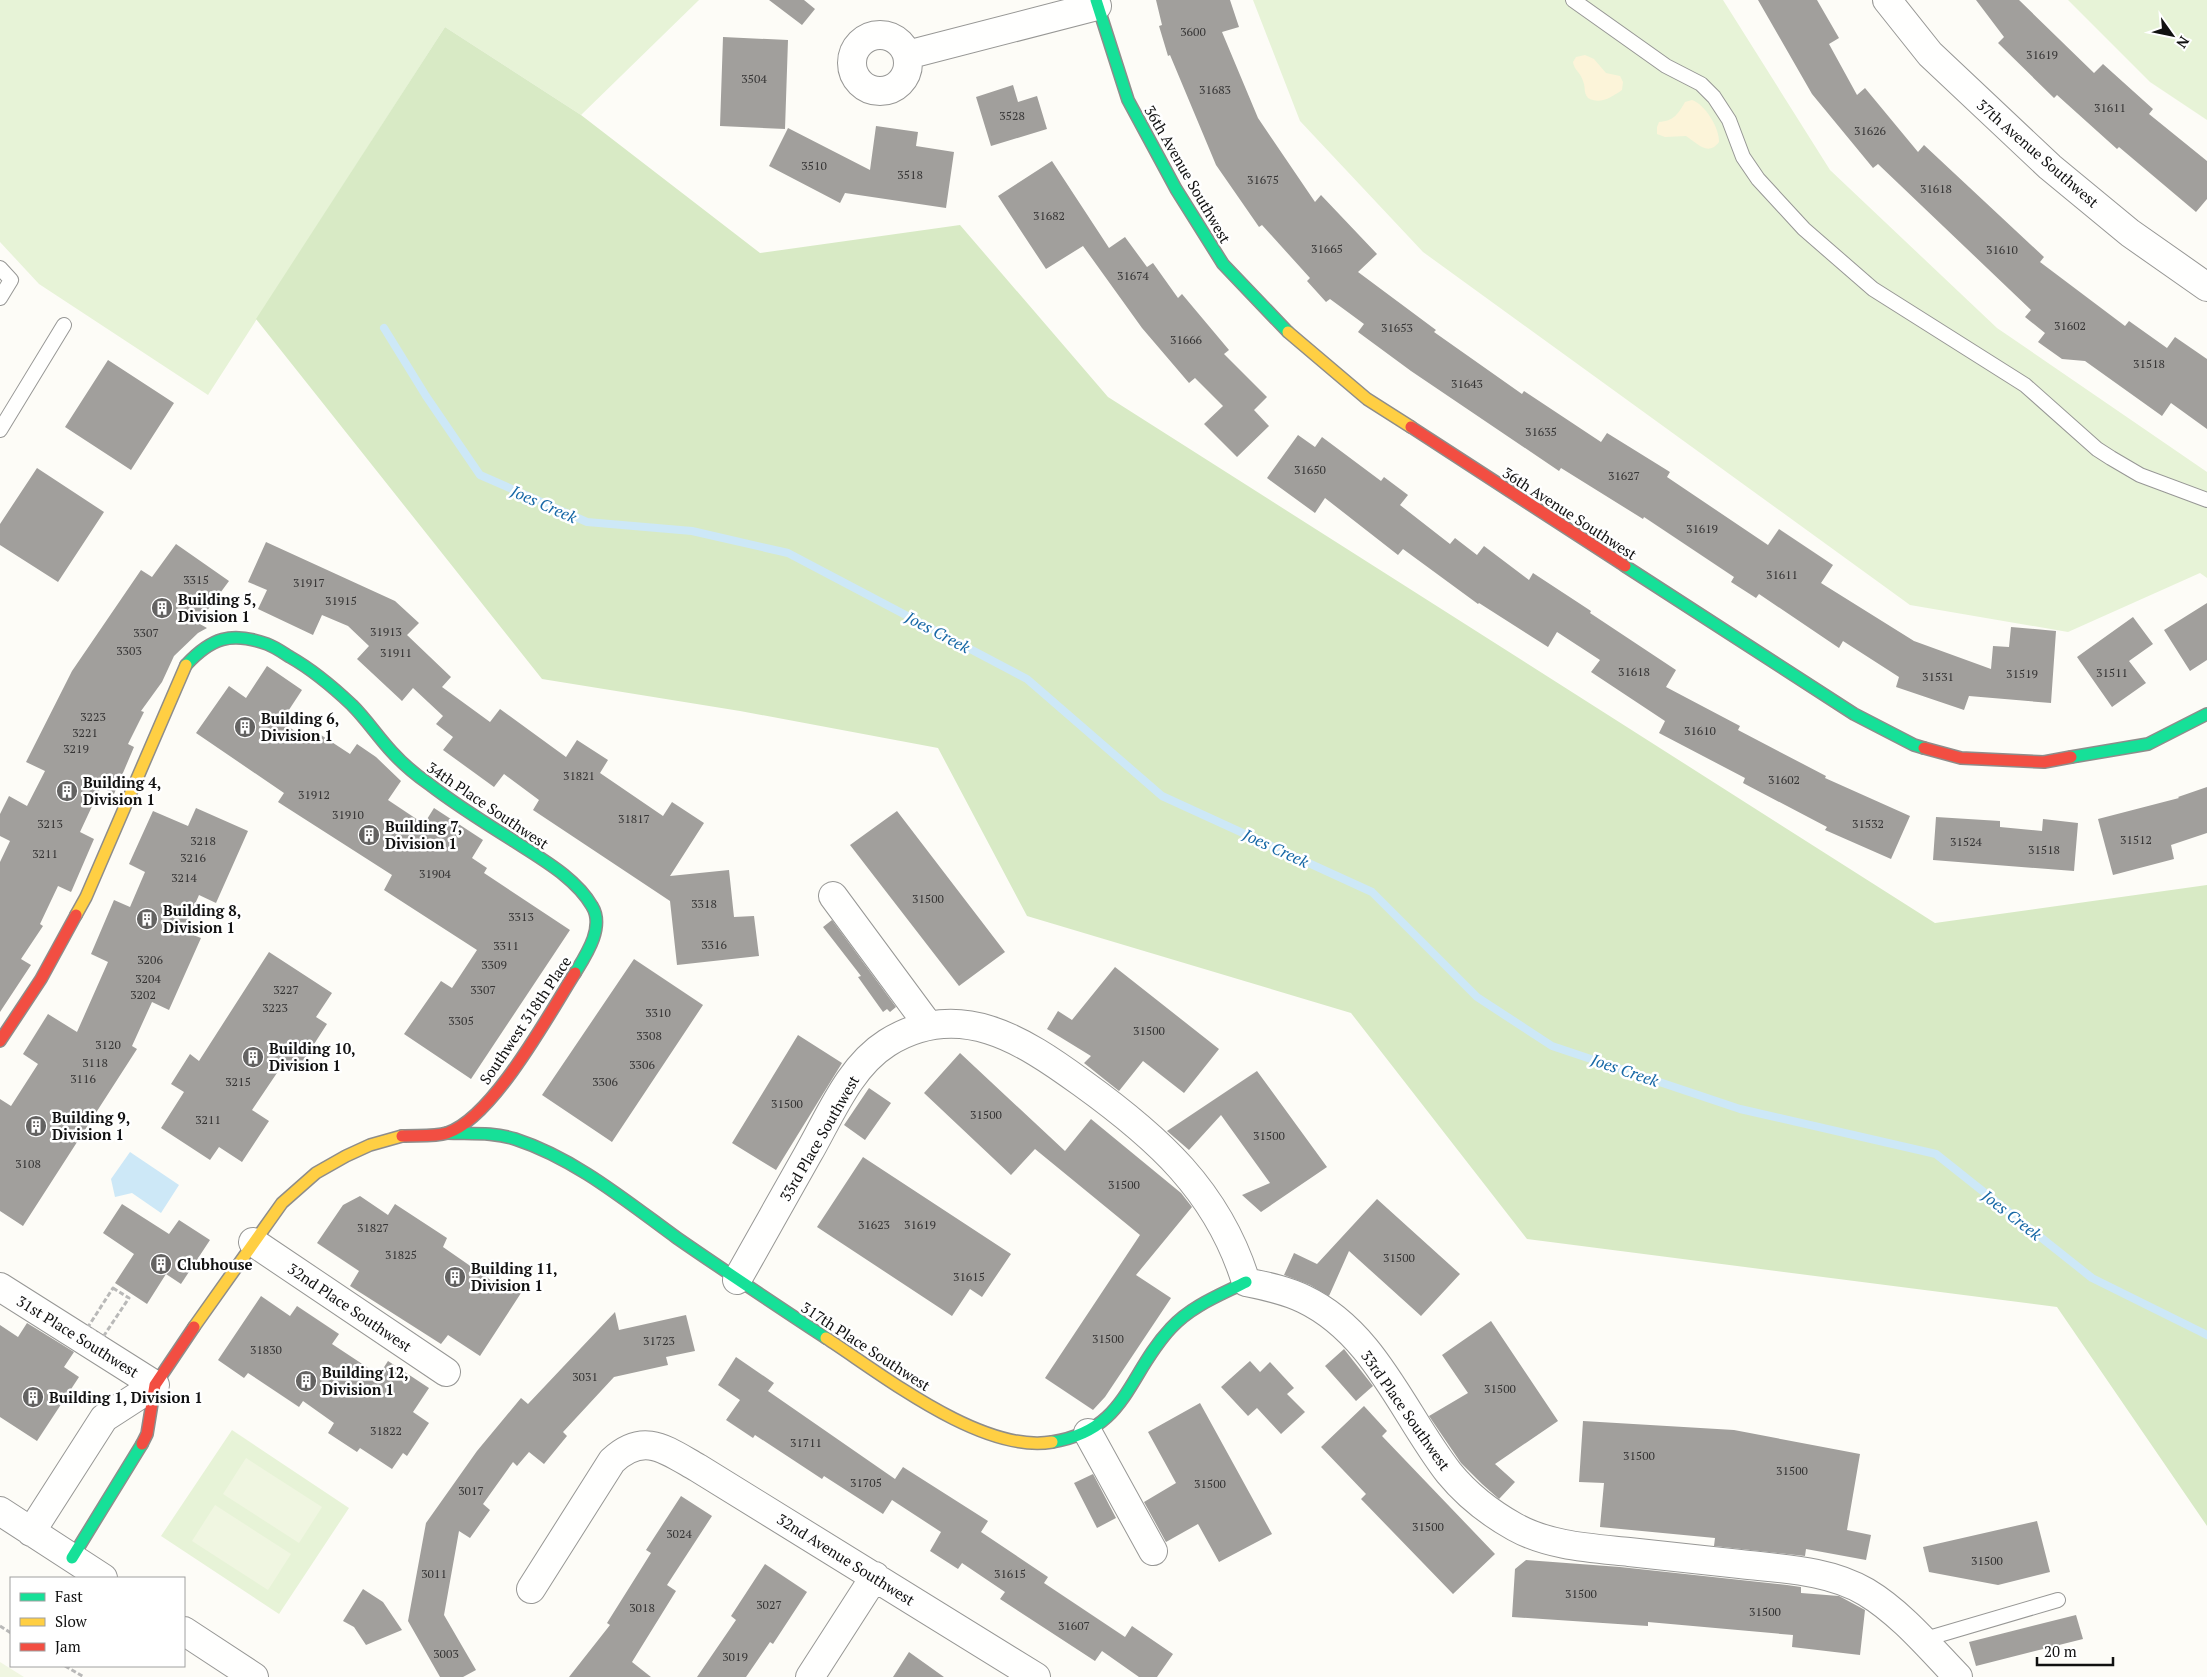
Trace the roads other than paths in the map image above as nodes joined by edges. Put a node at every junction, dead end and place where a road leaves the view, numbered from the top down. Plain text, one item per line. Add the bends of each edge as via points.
1 (1573, 0) edge
2 (1887, 0) edge
3 (1096, 3) edge
4 (907, 55) dead end
5 (0, 268) edge
6 (2207, 287) edge
7 (0, 298) edge
8 (64, 324) dead end
9 (0, 430) edge
10 (2207, 500) edge
11 (2207, 714) edge
12 (833, 896) dead end
13 (593, 908) joint
14 (929, 1026) junction
15 (0, 1041) edge
16 (447, 1133) junction
17 (253, 1242) junction
18 (737, 1280) junction
19 (1246, 1282) junction
20 (0, 1288) edge
21 (446, 1372) dead end
22 (155, 1385) junction
23 (1088, 1433) junction
24 (0, 1511) edge
25 (31, 1532) junction
26 (1153, 1551) dead end
27 (72, 1558) junction
28 (875, 1576) junction
29 (101, 1577) edge
30 (531, 1589) dead end
31 (2058, 1600) dead end
32 (185, 1632) edge
33 (1922, 1640) junction
34 (254, 1677) edge
35 (810, 1677) edge
36 (1036, 1677) edge
37 (1958, 1677) edge

1 - 10 lane via 1666,66 1701,84 1729,120 1743,157 1758,179 1804,229 1873,289 2025,385 2111,458 2140,475
2 - 6 street, 37th Avenue Southwest via 1930,54 2050,166 2130,233
3 - 4 street
3 - 11 street, 36th Avenue Southwest via 1128,100 1176,189 1223,264 1292,336 1367,400 1854,714 1914,745 1961,758 2044,762 2148,744
5 - 7 lane via 11,280
8 - 9 lane
12 - 14 street
13 - 15 street, 34th Place Southwest via 584,894 560,872 454,803 407,766 354,706 322,677 279,649 249,637 231,636 200,651 186,666 86,898 46,970
13 - 16 street, Southwest 318th Place via 595,933 589,951 519,1060 484,1107 468,1122
14 - 18 street, 33rd Place Southwest via 887,1043 864,1064 844,1090
14 - 19 street, 33rd Place Southwest via 973,1025 1002,1034 1049,1059 1136,1123 1178,1164 1209,1205 1229,1238
16 - 17 street, Southwest 318th Place via 399,1136 346,1156 316,1173 287,1198
16 - 18 street, 317th Place Southwest via 512,1138 570,1164
17 - 21 street, 32nd Place Southwest
17 - 22 street, Southwest 318th Place
18 - 23 street, 317th Place Southwest via 919,1399 970,1425 1009,1439 1038,1444 1066,1441
19 - 23 street, 317th Place Southwest via 1208,1299 1172,1327 1118,1405
19 - 33 street, 33rd Place Southwest via 1302,1298 1340,1324 1380,1368 1441,1463 1459,1484 1488,1510 1518,1529 1586,1547 1797,1570 1831,1578 1873,1596
20 - 22 street, 31st Place Southwest
22 - 25 street via 104,1418
22 - 27 street via 147,1434 139,1451
23 - 26 street
24 - 25 street
25 - 27 street
27 - 29 street
28 - 30 street, 32nd Avenue Southwest via 698,1468 654,1445 641,1444 629,1447 612,1461
28 - 35 street
28 - 36 street, 32nd Avenue Southwest
31 - 33 lane
32 - 34 street
33 - 37 street, 33rd Place Southwest

